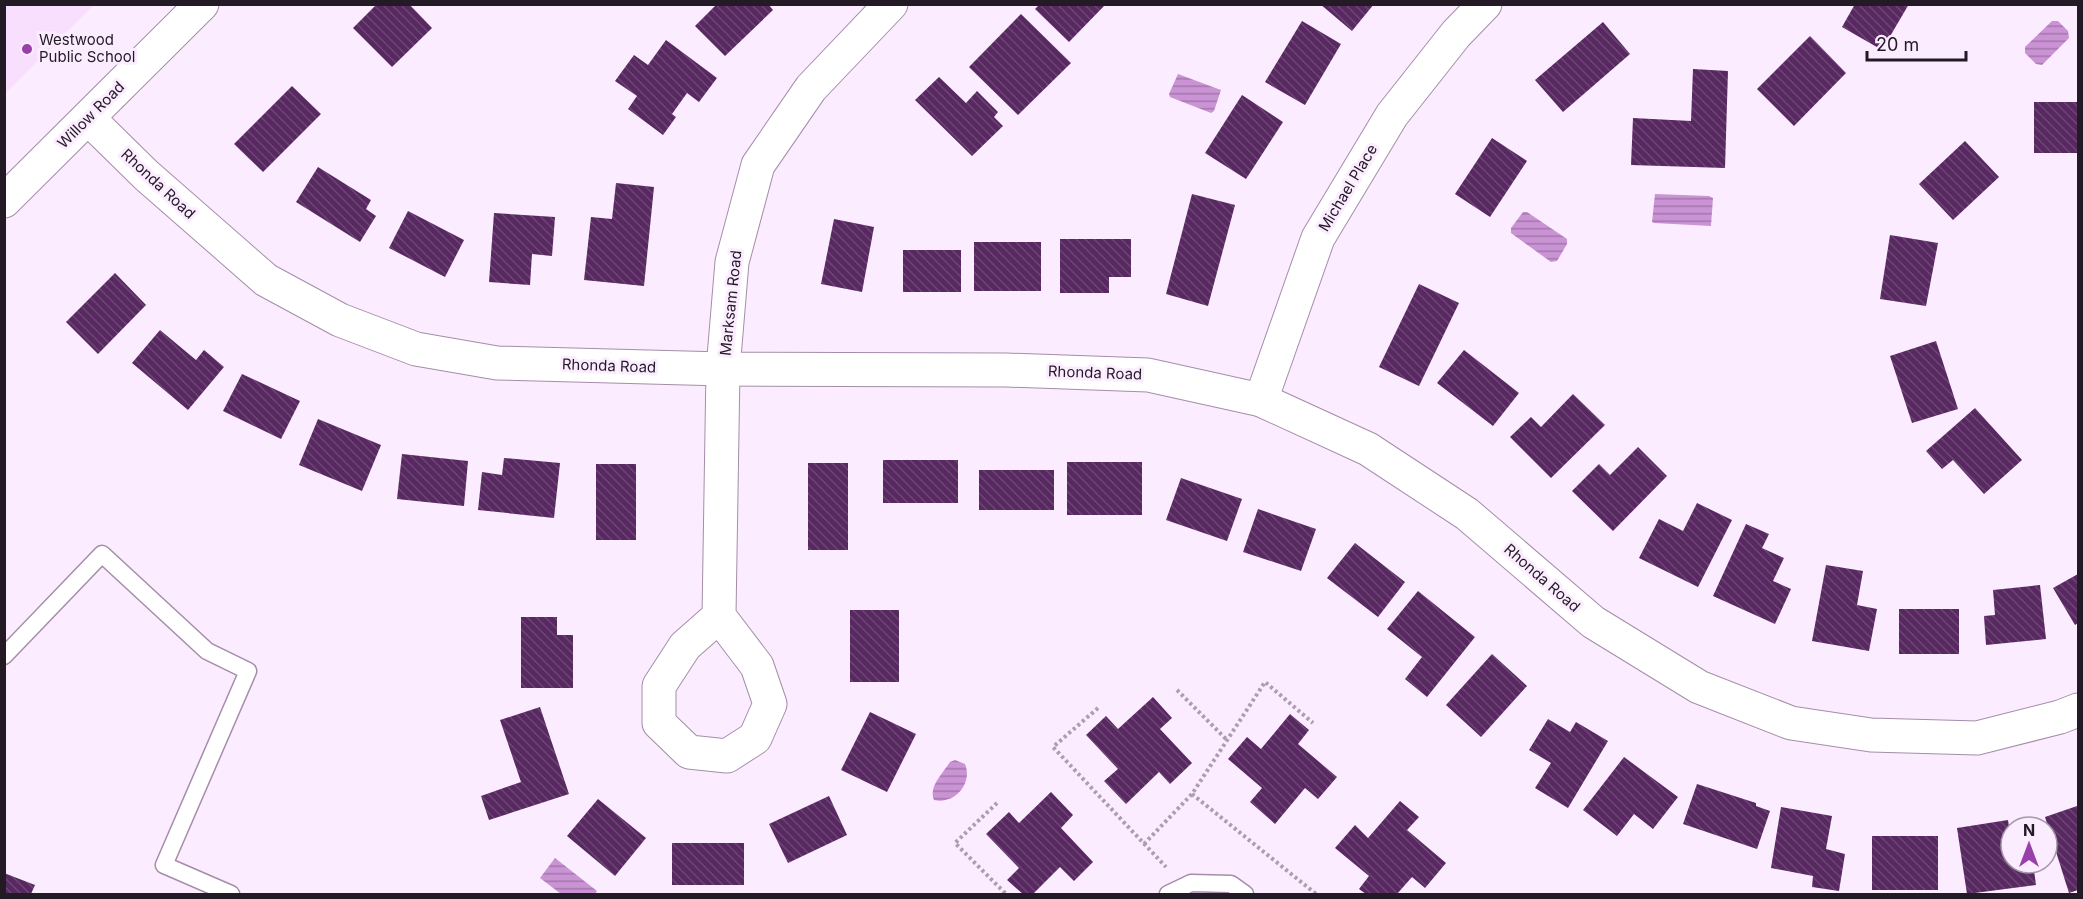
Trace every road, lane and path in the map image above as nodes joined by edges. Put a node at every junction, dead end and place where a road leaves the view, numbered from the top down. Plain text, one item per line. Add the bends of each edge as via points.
1 (202, 4) edge
2 (891, 4) edge
3 (1485, 4) edge
4 (88, 118) junction
5 (4, 201) edge
6 (723, 369) junction
7 (1261, 400) junction
8 (720, 616) dead end
9 (4, 656) edge
10 (1177, 690) dead end
11 (1098, 708) dead end
12 (2079, 710) edge
13 (1313, 723) dead end
14 (1227, 740) junction
15 (1192, 794) junction
16 (997, 803) dead end
17 (1144, 844) junction
18 (1184, 887) junction
19 (231, 894) edge
20 (1006, 894) edge
21 (1168, 894) edge
22 (1245, 894) edge
23 (1316, 894) edge

1 - 4 street, Willow Road
2 - 6 street, Marksam Road via 812,88 758,165 732,262
3 - 7 street, Michael Place via 1392,115 1318,238
4 - 5 street, Willow Road
4 - 6 street, Rhonda Road via 146,175 266,280 340,320 416,349 497,363
6 - 7 street, Rhonda Road via 1148,375
6 - 8 street, Marksam Road
7 - 12 street, Rhonda Road via 1368,449 1467,514 1593,622 1699,687 1791,723 1871,735 1977,738
9 - 19 lane via 102,554 207,651 248,671 164,866
10 - 14 path
11 - 17 path via 1053,747
13 - 14 path via 1265,682
14 - 15 path
15 - 17 path
15 - 23 path
16 - 20 path via 956,843
17 - 18 path
18 - 21 lane
18 - 22 lane via 1191,883 1231,884

